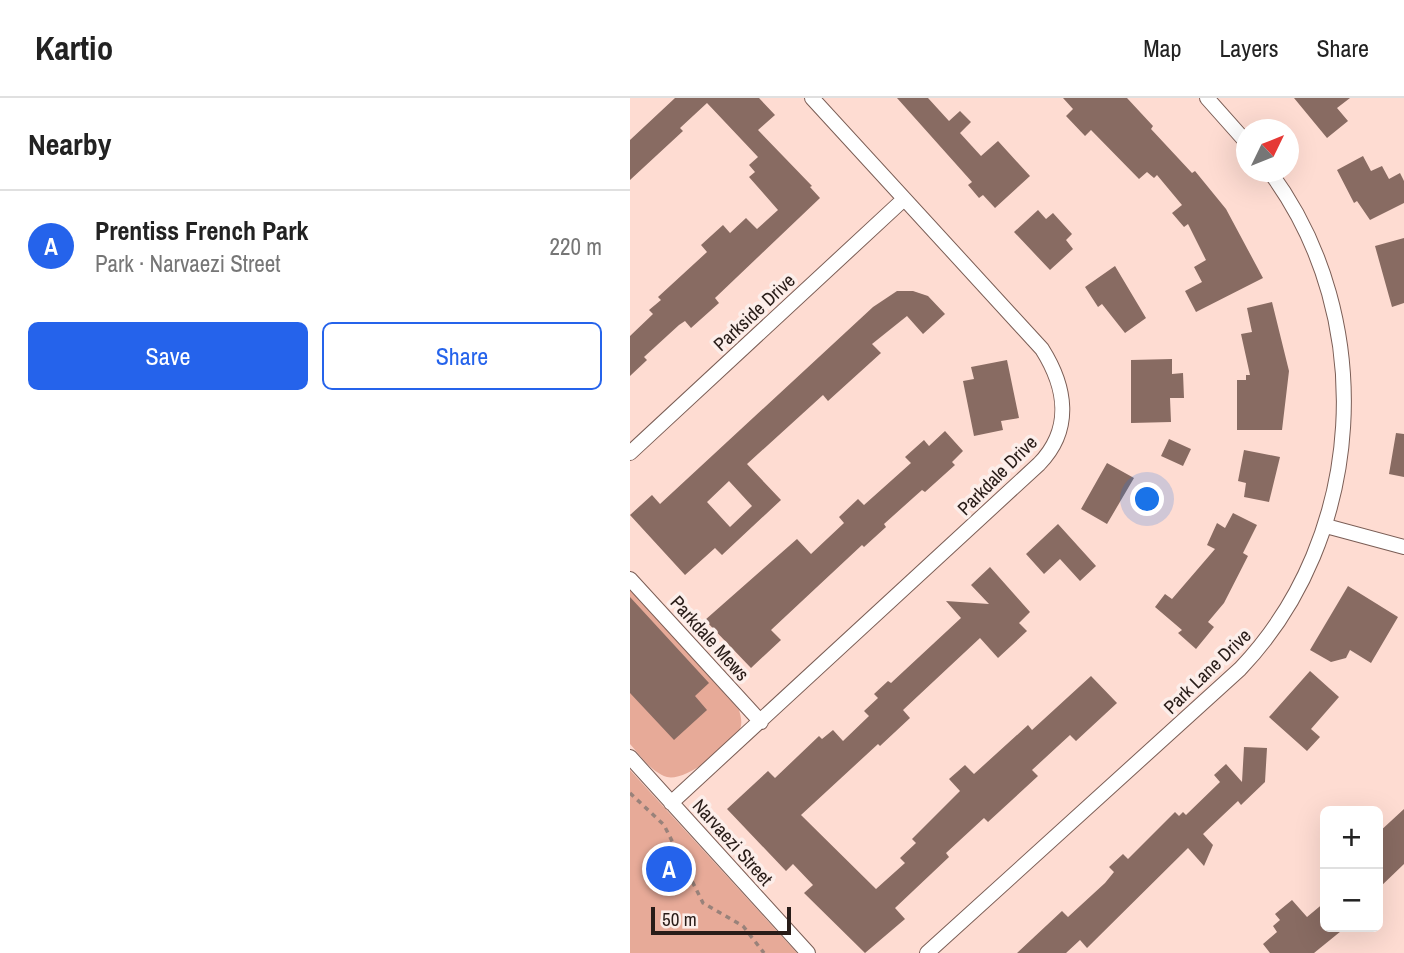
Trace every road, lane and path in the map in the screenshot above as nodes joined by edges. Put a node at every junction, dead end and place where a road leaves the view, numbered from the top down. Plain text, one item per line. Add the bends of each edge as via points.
1 (812, 98) edge
2 (1207, 98) edge
3 (1236, 131) edge
4 (1277, 182) edge
5 (904, 199) junction
6 (630, 453) edge
7 (1326, 526) junction
8 (1404, 547) edge
9 (630, 579) edge
10 (761, 722) junction
11 (630, 757) edge
12 (630, 793) edge
13 (671, 803) junction
14 (764, 953) edge
15 (808, 953) edge
16 (927, 953) edge

1 - 5 street, Parkdale Drive
2 - 3 street
4 - 7 street, Park Lane Drive via 1314,244 1338,330 1344,372 1345,412
5 - 6 street, Parkside Drive
5 - 10 street, Parkdale Drive via 1042,349 1061,389 1060,431 1039,464
7 - 8 street
7 - 16 street, Park Lane Drive via 1288,608 1253,655
9 - 10 street, Parkdale Mews
10 - 13 street, Parkdale Drive
11 - 13 street, Narvaezi Street
12 - 14 path via 664,825 703,903 743,926
13 - 15 street, Narvaezi Street

